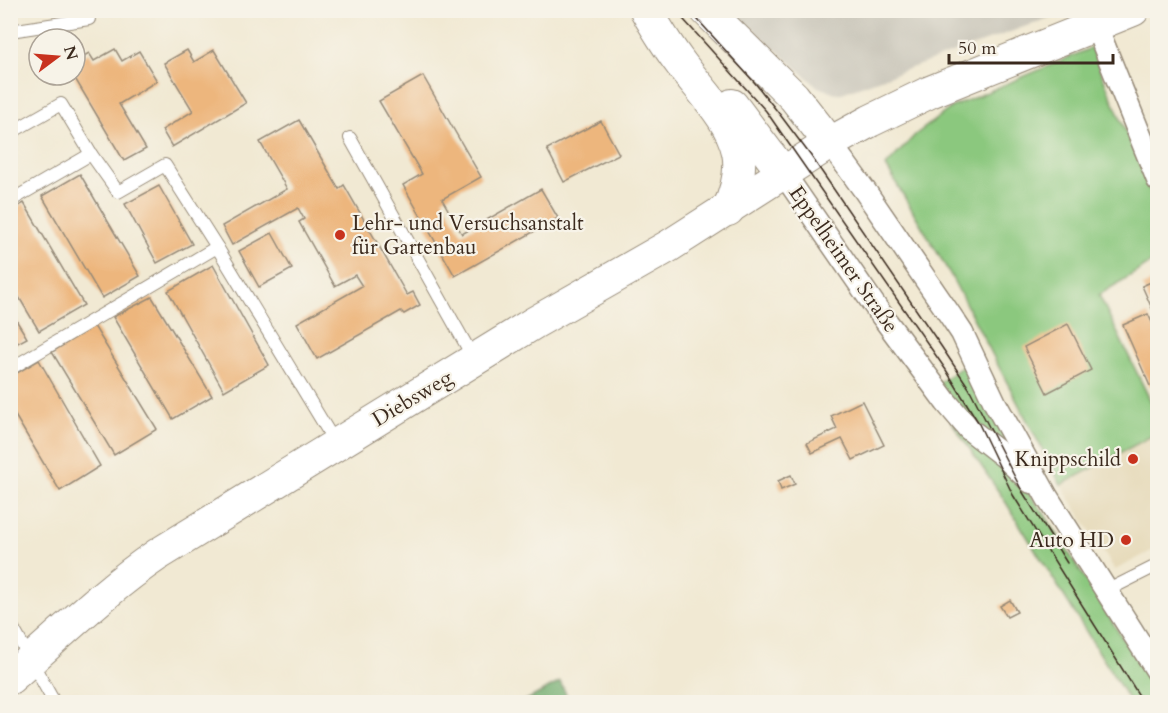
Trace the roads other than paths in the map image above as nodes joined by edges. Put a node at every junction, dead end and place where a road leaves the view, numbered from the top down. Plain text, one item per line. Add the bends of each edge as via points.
1 (85, 10) edge
2 (646, 10) edge
3 (651, 10) edge
4 (706, 10) edge
5 (1133, 10) edge
6 (1096, 26) junction
7 (10, 30) edge
8 (10, 132) edge
9 (350, 138) dead end
10 (830, 143) junction
11 (91, 154) junction
12 (784, 174) junction
13 (1158, 180) edge
14 (10, 201) edge
15 (728, 210) junction
16 (217, 247) junction
17 (474, 360) junction
18 (10, 369) edge
19 (336, 444) junction
20 (1047, 496) junction
21 (1158, 565) edge
22 (1106, 591) junction
23 (10, 623) edge
24 (21, 668) edge
25 (1158, 672) edge
26 (54, 702) edge

1 - 7 lane via 89,19
2 - 15 main road via 735,142 738,181
3 - 12 main road, Eppelheimer Straße via 707,74
4 - 10 main road, Eppelheimer Straße via 794,97
5 - 6 main road, Diebsweg
6 - 10 main road, Diebsweg via 930,92
6 - 13 street
8 - 11 lane via 61,104
9 - 17 lane
10 - 12 main road, Diebsweg
10 - 20 street, Eppelheimer Straße via 951,315
11 - 14 lane
11 - 16 lane via 118,192 165,165
12 - 15 main road, Diebsweg
12 - 20 street, Eppelheimer Straße via 946,402 969,429
15 - 17 main road, Diebsweg
16 - 18 lane
16 - 19 lane
17 - 19 main road, Diebsweg
19 - 24 main road, Diebsweg via 128,574
20 - 22 street, Eppelheimer Straße
21 - 22 lane
22 - 25 street, Eppelheimer Straße
23 - 24 lane
24 - 26 lane

